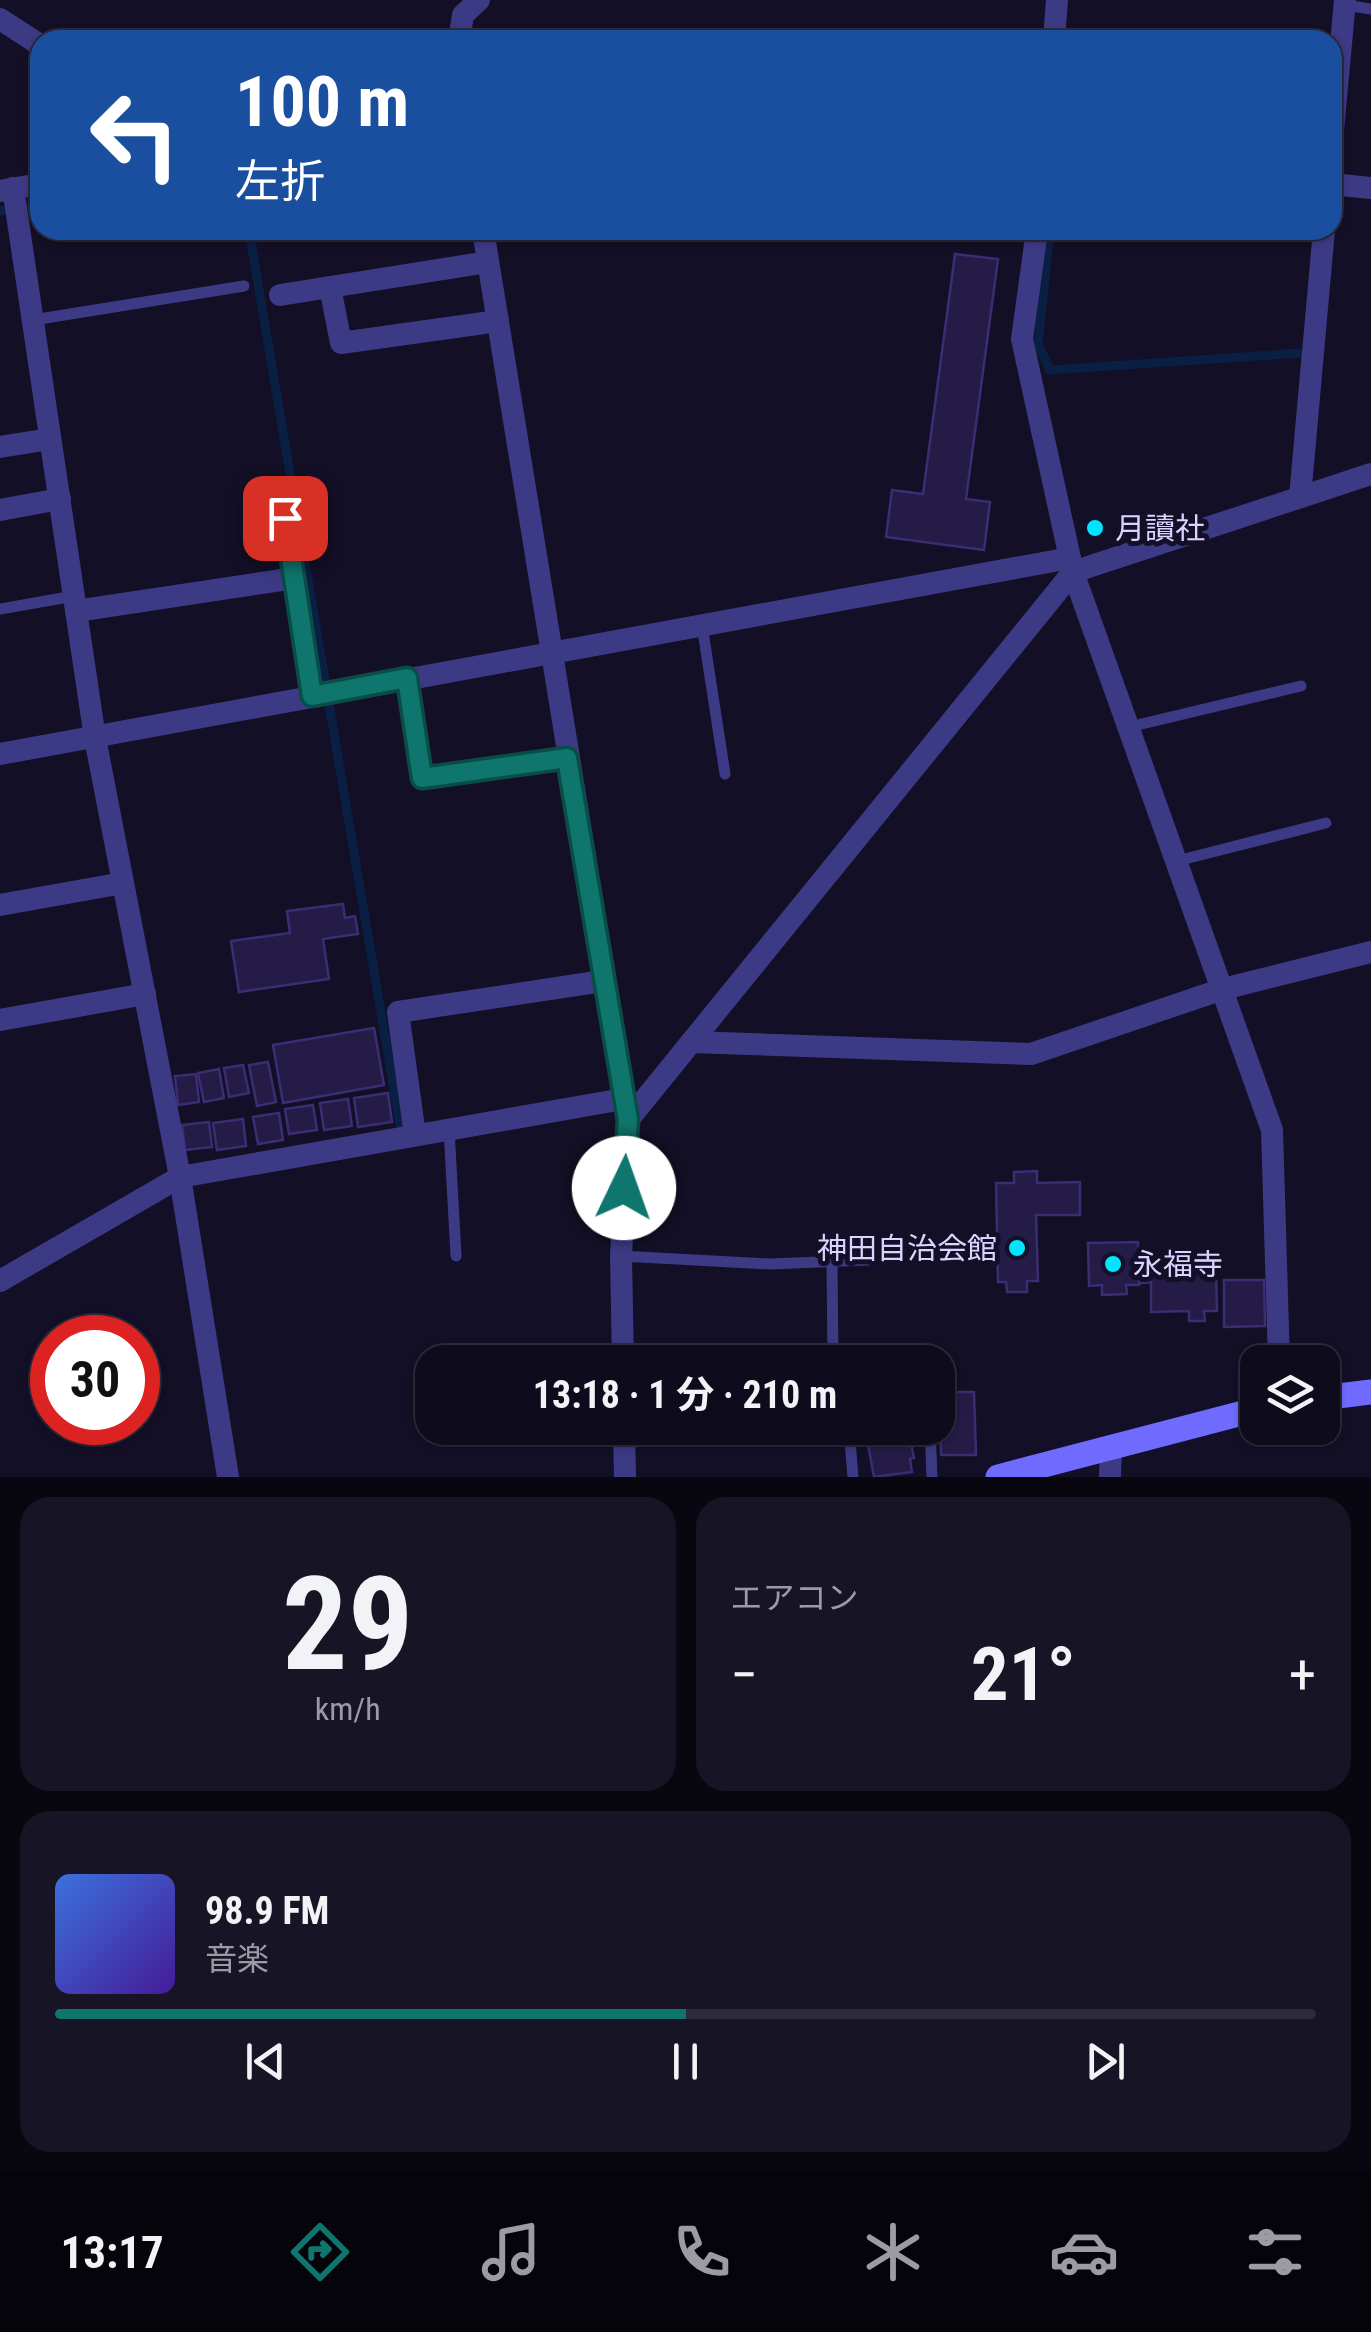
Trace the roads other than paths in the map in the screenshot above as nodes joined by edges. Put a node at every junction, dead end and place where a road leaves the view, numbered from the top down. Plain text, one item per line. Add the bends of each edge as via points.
1 (479, 0) edge
2 (1057, 0) edge
3 (1345, 3) edge
4 (1371, 8) edge
5 (0, 19) edge
6 (461, 30) edge
7 (1055, 30) edge
8 (1342, 35) edge
9 (30, 39) edge
10 (1342, 185) edge
11 (1371, 188) edge
12 (7, 189) edge
13 (485, 240) edge
14 (1035, 240) edge
15 (1323, 240) edge
16 (488, 262) junction
17 (244, 286) dead end
18 (330, 287) junction
19 (280, 295) dead end
20 (33, 320) junction
21 (498, 321) junction
22 (50, 439) junction
23 (0, 447) edge
24 (1371, 474) edge
25 (1300, 497) junction
26 (60, 500) junction
27 (0, 510) edge
28 (285, 518) dead end
29 (1072, 565) junction
30 (294, 578) junction
31 (75, 603) junction
32 (0, 609) edge
33 (702, 624) junction
34 (549, 652) junction
35 (407, 678) junction
36 (1300, 686) dead end
37 (312, 696) junction
38 (1129, 728) junction
39 (95, 738) junction
40 (0, 754) edge
41 (567, 758) junction
42 (725, 774) dead end
43 (1326, 823) dead end
44 (1177, 861) junction
45 (123, 883) junction
46 (0, 905) edge
47 (1371, 952) edge
48 (604, 981) junction
49 (1223, 989) junction
50 (145, 994) junction
51 (0, 1020) edge
52 (691, 1042) junction
53 (625, 1110) junction
54 (449, 1130) junction
55 (415, 1135) junction
56 (180, 1177) junction
57 (989, 1255) dead end
58 (456, 1256) dead end
59 (621, 1256) junction
60 (832, 1262) junction
61 (0, 1281) edge
62 (623, 1345) edge
63 (833, 1345) edge
64 (1278, 1345) edge
65 (1371, 1392) edge
66 (1340, 1396) edge
67 (1240, 1414) edge
68 (624, 1445) edge
69 (851, 1445) edge
70 (931, 1445) edge
71 (1111, 1446) junction
72 (228, 1477) edge
73 (624, 1477) edge
74 (854, 1477) edge
75 (932, 1477) edge
76 (998, 1477) edge
77 (1110, 1477) edge

1 - 6 street via 463,15
2 - 7 street
3 - 4 lane
3 - 8 street
5 - 9 street
10 - 11 street
12 - 20 street
13 - 16 street
14 - 29 street via 1022,339
15 - 25 street
16 - 18 street
16 - 21 street
17 - 20 lane
18 - 19 street
18 - 21 street via 341,343
20 - 22 street
21 - 34 street
22 - 23 street
22 - 26 street
24 - 25 street
25 - 29 street
26 - 27 street
26 - 31 street
28 - 30 street
29 - 33 street
29 - 38 street
29 - 52 street
30 - 31 street
30 - 37 street
31 - 32 lane
31 - 39 street
33 - 34 street
33 - 42 lane
34 - 35 street
34 - 41 street
35 - 37 street
35 - 41 lane via 422,778
36 - 38 lane
37 - 39 street
38 - 44 street
39 - 40 street
39 - 45 street
41 - 48 street
43 - 44 lane
44 - 49 street
45 - 46 street
45 - 50 street
47 - 49 street
48 - 53 street
48 - 55 street via 398,1012
49 - 52 street via 1031,1054
49 - 64 street via 1272,1130
50 - 51 street
50 - 56 street
52 - 53 street
53 - 54 street
53 - 59 street
54 - 55 street
54 - 58 lane
55 - 56 street
56 - 61 street
56 - 72 street
57 - 60 lane
59 - 60 lane
59 - 62 street
60 - 63 lane
65 - 66 street
67 - 71 street
68 - 73 street
69 - 74 lane
70 - 75 lane
71 - 76 street
71 - 77 street

